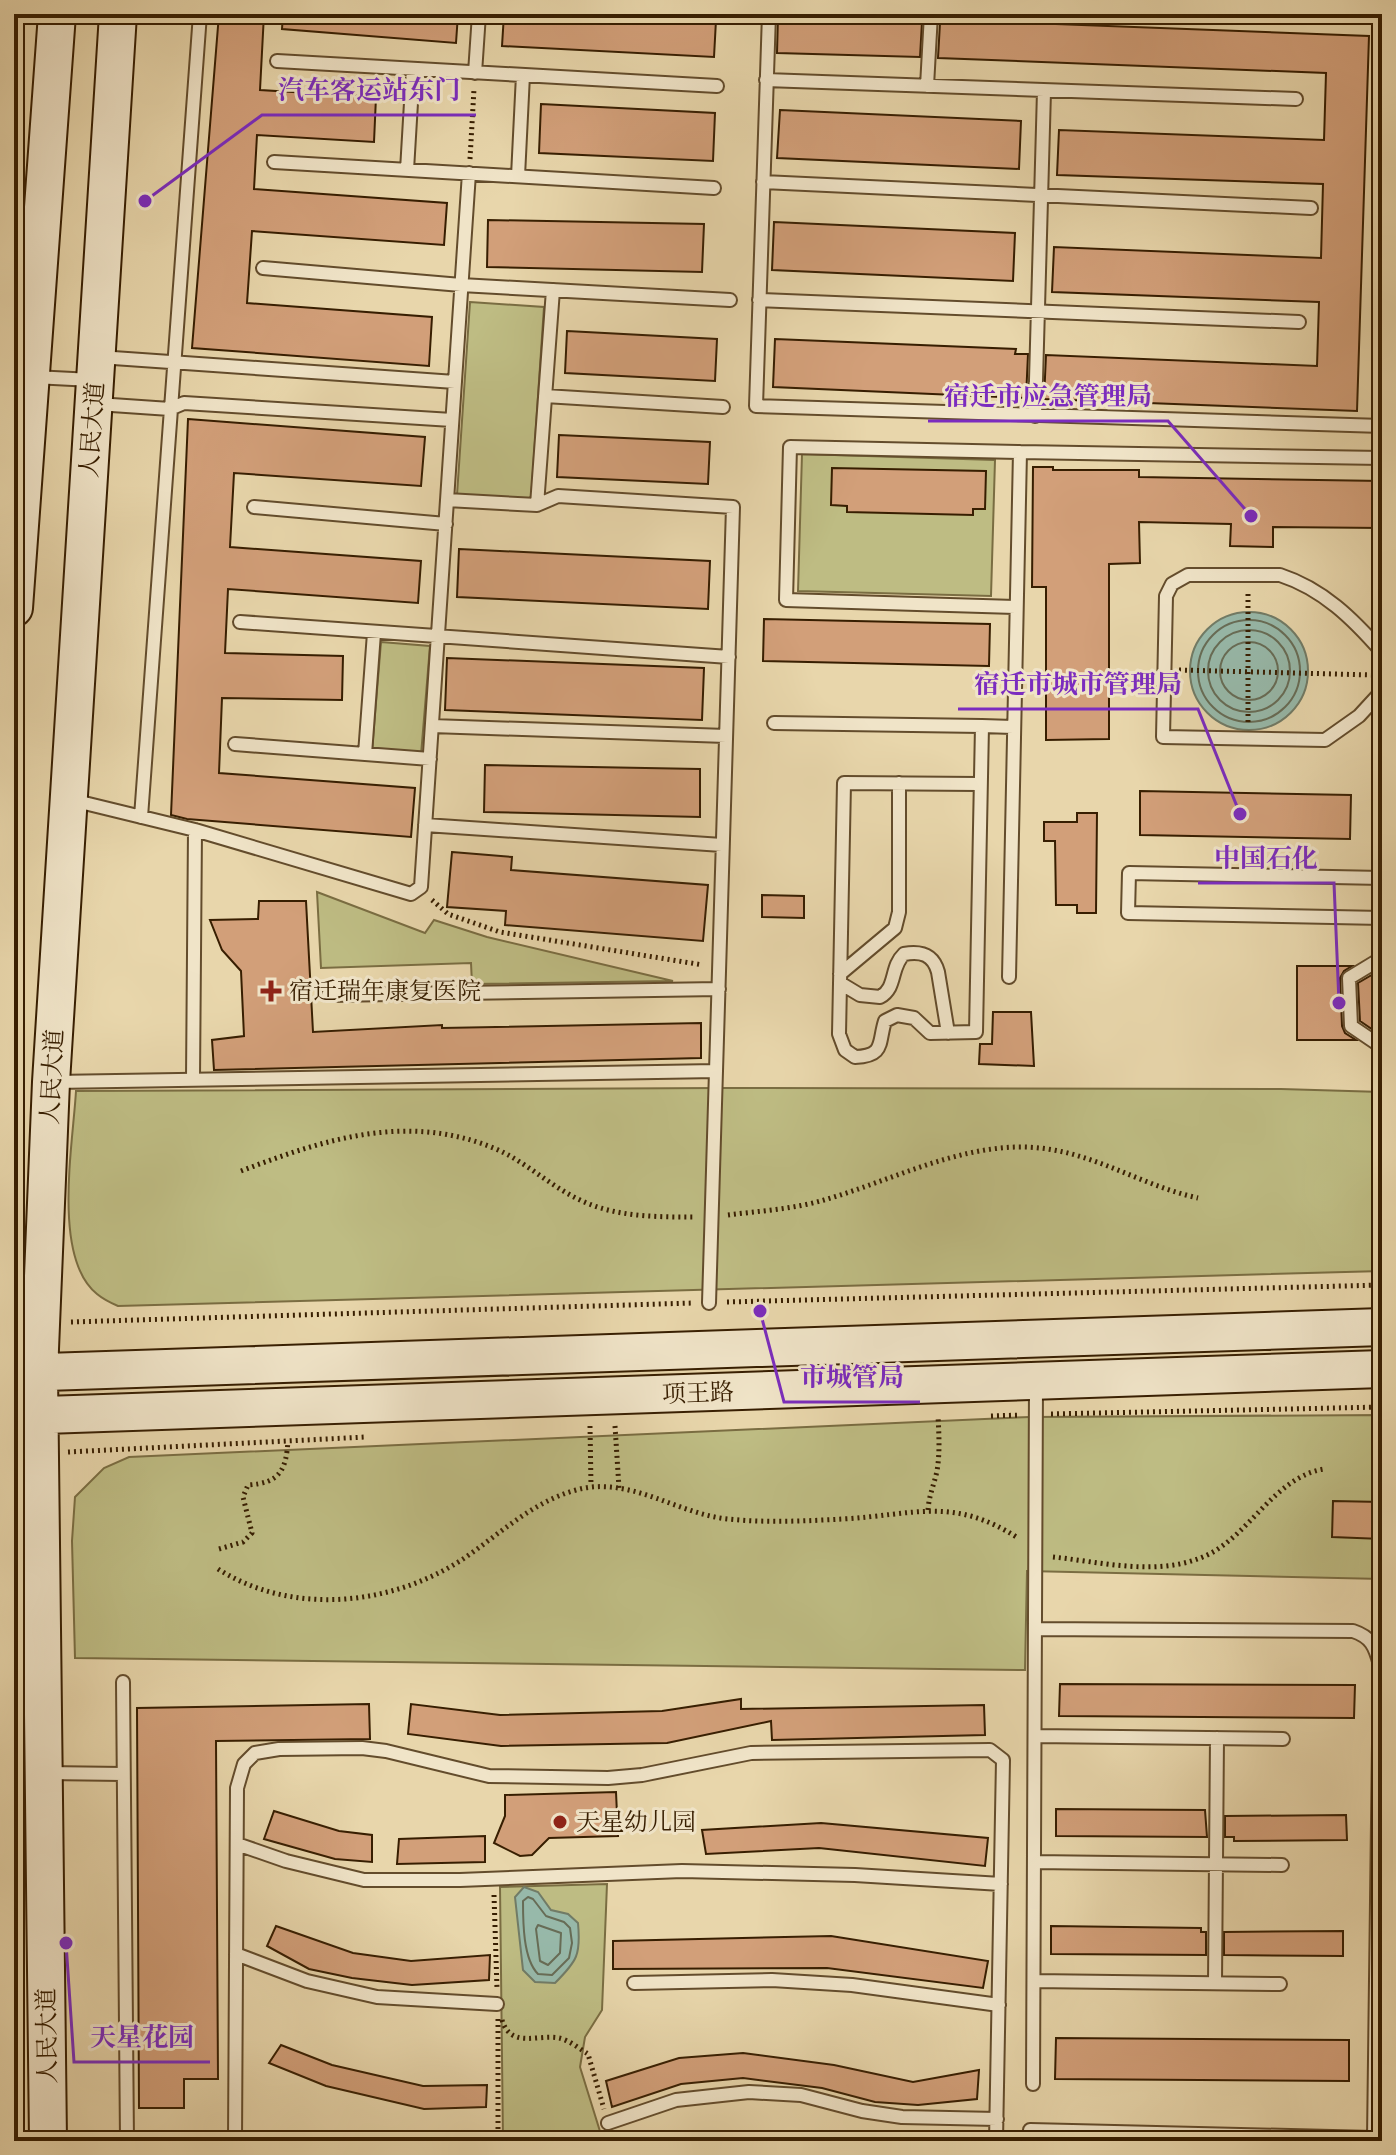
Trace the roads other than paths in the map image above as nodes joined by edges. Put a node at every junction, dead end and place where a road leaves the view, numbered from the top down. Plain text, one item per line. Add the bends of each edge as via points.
1 (57, 14) edge
2 (118, 14) edge
3 (200, 14) edge
4 (479, 14) edge
5 (769, 14) edge
6 (931, 14) edge
7 (277, 61) dead end
8 (413, 69) junction
9 (475, 73) junction
10 (523, 75) junction
11 (766, 80) junction
12 (717, 86) dead end
13 (927, 86) junction
14 (1044, 91) junction
15 (1296, 99) dead end
16 (274, 162) dead end
17 (407, 170) junction
18 (469, 173) junction
19 (518, 176) junction
20 (763, 182) junction
21 (714, 188) dead end
22 (1041, 196) junction
23 (1311, 208) dead end
24 (263, 268) dead end
25 (461, 285) junction
26 (553, 290) junction
27 (730, 300) dead end
28 (759, 300) junction
29 (1038, 312) junction
30 (1299, 322) dead end
31 (174, 362) junction
32 (31, 377) junction
33 (95, 380) junction
34 (455, 382) junction
35 (545, 396) junction
36 (723, 407) dead end
37 (170, 409) junction
38 (1035, 416) junction
39 (452, 420) junction
40 (1382, 426) edge
41 (1020, 452) junction
42 (1382, 458) edge
43 (447, 500) junction
44 (537, 505) junction
45 (254, 507) dead end
46 (446, 524) junction
47 (16, 542) edge
48 (1015, 607) junction
49 (14, 608) edge
50 (240, 622) dead end
51 (374, 633) junction
52 (438, 638) junction
53 (1382, 652) edge
54 (729, 657) junction
55 (1382, 691) edge
56 (774, 723) dead end
57 (432, 726) junction
58 (982, 726) junction
59 (1013, 727) junction
60 (726, 736) junction
61 (235, 744) dead end
62 (365, 754) junction
63 (430, 759) junction
64 (899, 783) junction
65 (979, 784) junction
66 (69, 800) junction
67 (141, 817) junction
68 (425, 825) junction
69 (195, 830) junction
70 (722, 845) junction
71 (1382, 878) edge
72 (1382, 907) edge
73 (1382, 958) edge
74 (1009, 977) dead end
75 (840, 979) junction
76 (719, 989) junction
77 (328, 995) dead end
78 (948, 1033) junction
79 (1382, 1047) edge
80 (716, 1071) junction
81 (193, 1079) junction
82 (51, 1082) junction
83 (709, 1303) dead end
84 (1382, 1327) edge
85 (1382, 1369) edge
86 (27, 1373) edge
87 (1036, 1398) junction
88 (26, 1416) edge
89 (1035, 1629) junction
90 (123, 1682) dead end
91 (1035, 1736) junction
92 (1217, 1738) junction
93 (1283, 1739) dead end
94 (43, 1773) junction
95 (123, 1774) junction
96 (1380, 1805) edge
97 (237, 1844) junction
98 (1034, 1862) junction
99 (1216, 1865) junction
100 (1282, 1865) dead end
101 (1001, 1884) junction
102 (236, 1954) junction
103 (1034, 1981) junction
104 (634, 1983) dead end
105 (1215, 1983) junction
106 (1280, 1984) dead end
107 (497, 2004) road end
108 (999, 2005) junction
109 (1033, 2084) dead end
110 (997, 2119) junction
111 (608, 2123) road end
112 (1030, 2130) dead end
113 (1377, 2139) edge
114 (48, 2141) edge
115 (127, 2141) edge
116 (235, 2141) edge
117 (996, 2141) edge

1 - 32 main road
2 - 33 main road, 人民大道
3 - 31 lane
4 - 9 lane
5 - 11 lane
6 - 13 lane
7 - 8 lane
8 - 9 lane
8 - 17 lane
9 - 10 lane
10 - 12 lane
10 - 19 lane
11 - 13 lane
11 - 20 lane
13 - 14 lane
14 - 15 lane
14 - 22 lane
16 - 17 lane
17 - 18 lane
18 - 19 lane
18 - 25 lane
19 - 21 lane
20 - 22 lane
20 - 28 lane
22 - 23 lane
22 - 29 lane
24 - 25 lane
25 - 26 lane
25 - 34 lane
26 - 27 lane
26 - 35 lane
28 - 29 lane
28 - 38 lane via 756,406
29 - 30 lane
29 - 38 lane
31 - 33 lane
31 - 34 lane
31 - 37 lane
32 - 33 lane
32 - 47 main road
33 - 37 lane
33 - 66 main road, 人民大道
34 - 39 lane
35 - 36 lane
35 - 44 lane
37 - 39 lane via 184,403
37 - 67 lane
38 - 40 lane
39 - 43 lane
41 - 42 lane
41 - 48 lane
41 - 48 lane via 790,447 786,600
43 - 44 lane
43 - 46 lane
44 - 54 lane via 558,496 733,507
45 - 46 lane
46 - 52 lane
47 - 49 main road
48 - 59 lane
50 - 51 lane
51 - 52 lane
51 - 62 lane
52 - 54 lane
52 - 57 lane
53 - 55 lane via 1352,619 1293,579 1188,575 1172,584 1166,596 1163,737 1325,740
54 - 60 lane
56 - 58 lane
57 - 60 lane
57 - 63 lane
58 - 59 lane
58 - 65 lane
59 - 74 lane
60 - 70 lane
61 - 62 lane
62 - 63 lane
63 - 68 lane
64 - 65 lane
64 - 75 lane via 895,928
64 - 75 lane via 844,783
65 - 78 lane via 976,1032
66 - 67 lane
66 - 82 main road, 人民大道
67 - 69 lane
68 - 69 lane via 421,887 411,894
68 - 70 lane
69 - 81 lane
70 - 76 lane
71 - 72 lane via 1129,873 1128,913 1382,918
73 - 79 lane via 1349,978 1351,1026
75 - 78 lane via 860,995 880,997 891,987 894,968 904,954 930,956 938,972
75 - 78 lane via 839,1034 848,1054 874,1054 885,1021 897,1015 914,1018 930,1033
76 - 77 lane
76 - 80 lane
80 - 81 lane
80 - 83 lane
81 - 82 lane
82 - 86 main road, 人民大道
84 - 86 main road, 项王路
85 - 87 main road, 项王路
86 - 88 main road, 人民大道
87 - 88 main road, 项王路
87 - 89 lane
88 - 94 main road, 人民大道 via 39,1453
89 - 91 lane
89 - 96 lane via 1353,1631 1368,1636 1380,1665
90 - 95 lane
91 - 92 lane
91 - 98 lane
92 - 93 lane
92 - 99 lane
94 - 95 lane
94 - 114 main road, 人民大道
95 - 115 lane
96 - 113 lane
97 - 101 lane via 364,1880 682,1871
97 - 101 lane via 237,1788 244,1764 255,1753 279,1749 362,1748 489,1776 608,1778 751,1753 990,1750 1003,1760
97 - 102 lane
98 - 99 lane
98 - 103 lane
99 - 100 lane
99 - 105 lane
101 - 108 lane
102 - 107 lane via 307,1981 377,1997
102 - 116 lane
103 - 105 lane
103 - 109 lane
104 - 108 lane via 772,1980
105 - 106 lane
108 - 110 lane
110 - 111 lane via 902,2117 801,2095 749,2092 676,2100
110 - 117 lane
112 - 113 lane

